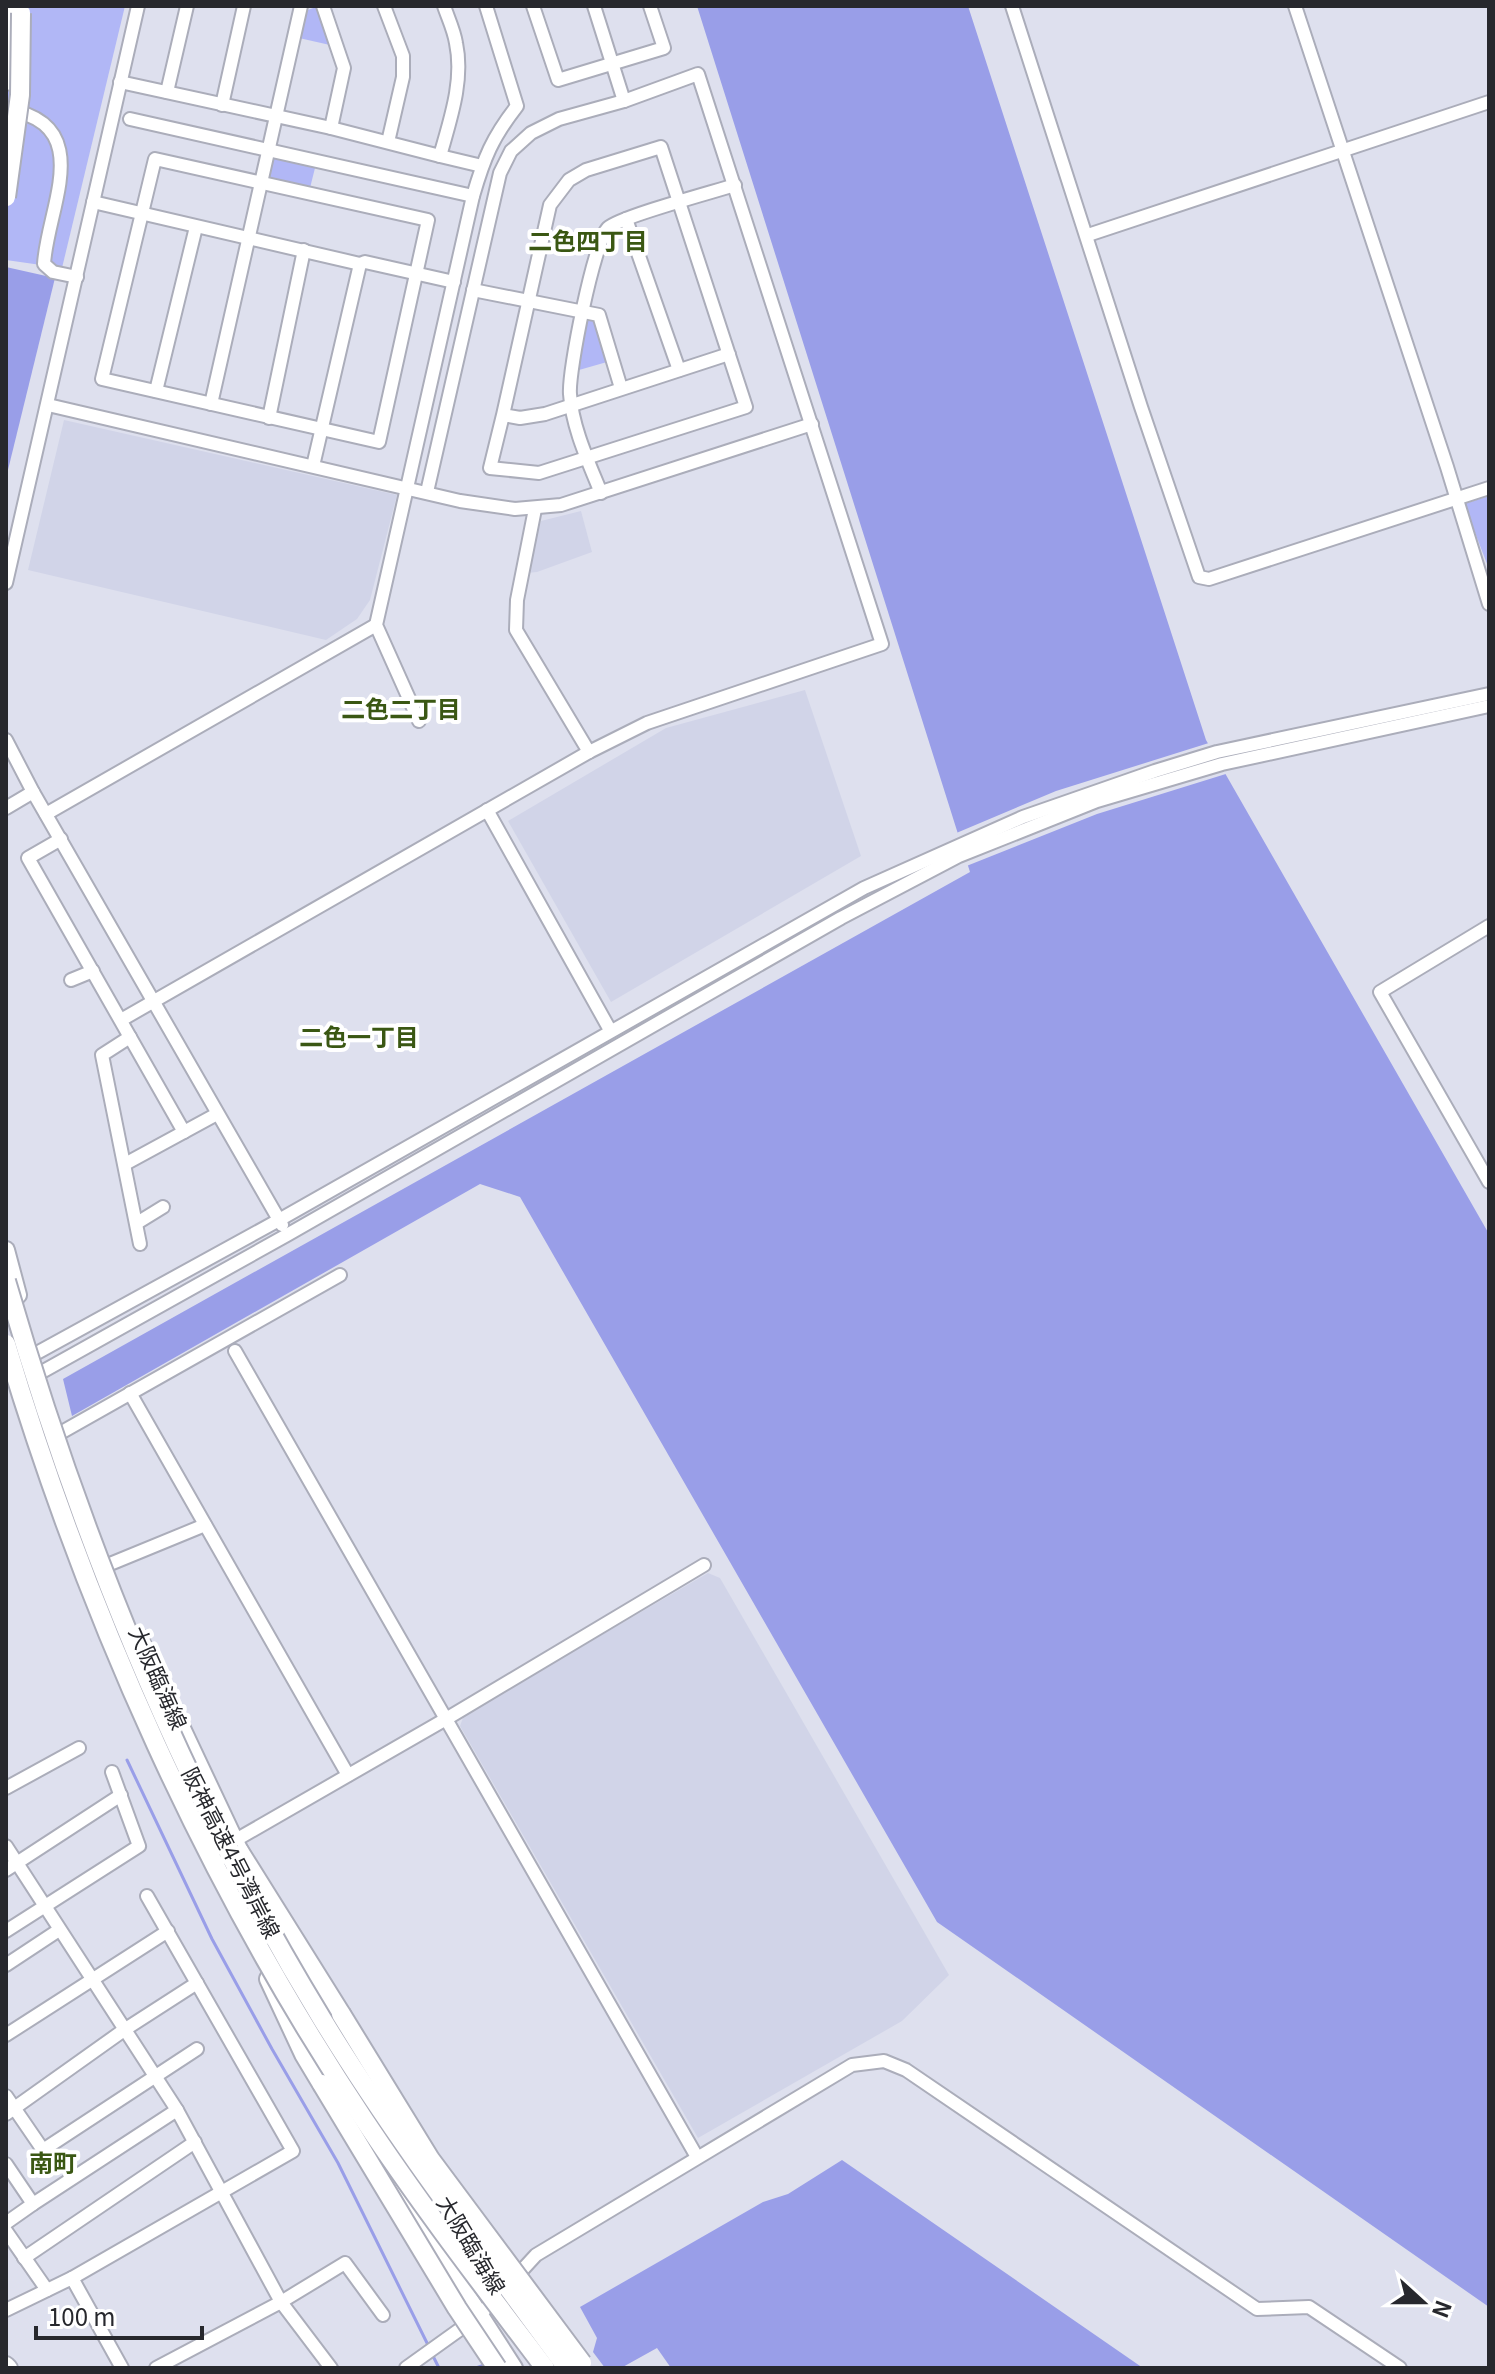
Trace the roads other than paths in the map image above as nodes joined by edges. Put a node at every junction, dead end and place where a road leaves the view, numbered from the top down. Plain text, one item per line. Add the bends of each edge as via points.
1 (7, 6) edge
2 (21, 6) edge
3 (138, 6) edge
4 (187, 6) edge
5 (244, 6) edge
6 (301, 6) edge
7 (323, 6) edge
8 (384, 6) edge
9 (444, 6) edge
10 (486, 6) edge
11 (533, 6) edge
12 (594, 6) edge
13 (650, 6) edge
14 (1012, 6) edge
15 (1295, 6) edge
16 (612, 63) junction
17 (6, 81) edge
18 (120, 82) junction
19 (167, 92) junction
20 (624, 101) junction
21 (1489, 102) edge
22 (222, 105) junction
23 (6, 109) edge
24 (276, 117) junction
25 (130, 119) dead end
26 (331, 128) junction
27 (388, 142) junction
28 (268, 150) junction
29 (1342, 150) junction
30 (440, 156) junction
31 (482, 166) junction
32 (261, 183) junction
33 (735, 185) junction
34 (473, 196) junction
35 (6, 197) edge
36 (93, 202) junction
37 (680, 202) junction
38 (140, 213) junction
39 (626, 219) junction
40 (196, 227) junction
41 (1088, 235) junction
42 (248, 239) junction
43 (304, 250) junction
44 (360, 264) junction
45 (416, 274) junction
46 (77, 277) junction
47 (454, 282) junction
48 (473, 290) junction
49 (529, 300) junction
50 (583, 313) junction
51 (729, 354) junction
52 (679, 370) junction
53 (621, 388) junction
54 (156, 391) junction
55 (211, 404) junction
56 (48, 405) junction
57 (571, 405) junction
58 (503, 415) junction
59 (269, 418) junction
60 (812, 424) junction
61 (322, 430) junction
62 (587, 460) junction
63 (313, 466) junction
64 (409, 487) junction
65 (1489, 488) edge
66 (427, 492) junction
67 (601, 493) junction
68 (1456, 498) junction
69 (535, 509) junction
70 (6, 583) edge
71 (1489, 604) edge
72 (376, 625) junction
73 (1489, 694) edge
74 (1489, 706) edge
75 (419, 721) dead end
76 (6, 740) edge
77 (589, 752) junction
78 (1219, 758) junction
79 (33, 792) junction
80 (6, 808) edge
81 (487, 810) junction
82 (46, 814) junction
83 (61, 839) junction
84 (958, 850) junction
85 (1489, 926) edge
86 (93, 971) junction
87 (71, 980) dead end
88 (153, 999) junction
89 (121, 1020) junction
90 (610, 1030) junction
91 (130, 1037) junction
92 (217, 1114) junction
93 (184, 1132) junction
94 (125, 1164) junction
95 (1489, 1182) edge
96 (163, 1207) dead end
97 (279, 1220) junction
98 (137, 1223) junction
99 (287, 1235) junction
100 (140, 1244) dead end
101 (6, 1250) edge
102 (340, 1275) dead end
103 (6, 1281) edge
104 (6, 1344) edge
105 (235, 1351) dead end
106 (36, 1354) junction
107 (42, 1372) junction
108 (8, 1376) edge
109 (130, 1393) junction
110 (62, 1432) junction
111 (205, 1525) junction
112 (110, 1564) junction
113 (704, 1565) dead end
114 (446, 1719) junction
115 (79, 1748) dead end
116 (112, 1772) dead end
117 (348, 1775) junction
118 (6, 1788) edge
119 (121, 1795) junction
120 (6, 1846) edge
121 (237, 1846) junction
122 (11, 1866) edge
123 (147, 1896) dead end
124 (44, 1908) junction
125 (59, 1930) junction
126 (6, 1931) edge
127 (168, 1931) junction
128 (6, 1965) edge
129 (267, 1975) junction
130 (91, 1980) junction
131 (197, 1983) junction
132 (124, 2030) junction
133 (6, 2035) edge
134 (197, 2049) dead end
135 (154, 2075) junction
136 (6, 2096) edge
137 (177, 2110) junction
138 (10, 2111) edge
139 (195, 2142) junction
140 (697, 2157) junction
141 (6, 2164) edge
142 (222, 2192) junction
143 (33, 2204) junction
144 (6, 2223) edge
145 (6, 2231) edge
146 (24, 2258) junction
147 (72, 2278) junction
148 (47, 2290) junction
149 (500, 2293) junction
150 (281, 2302) junction
151 (6, 2310) edge
152 (383, 2315) dead end
153 (480, 2315) junction
154 (165, 2366) edge
155 (414, 2366) edge
156 (122, 2368) edge
157 (331, 2368) edge
158 (497, 2368) edge
159 (514, 2368) edge
160 (544, 2368) edge
161 (567, 2368) edge
162 (586, 2368) edge
163 (1400, 2368) edge

1 - 17 highway
2 - 35 highway, bridge via 20,95
3 - 18 street
4 - 19 street
5 - 22 street
6 - 24 street
7 - 26 street via 344,68
8 - 27 street via 403,56
9 - 30 street via 456,43 458,74
10 - 31 street via 517,106 497,131
11 - 16 street via 558,80
12 - 16 street
13 - 16 street via 664,48
14 - 41 street
15 - 29 street
16 - 20 street
18 - 19 street
18 - 36 street
19 - 22 street
20 - 33 street via 698,74
20 - 48 street via 559,119 511,151 500,173
21 - 29 street
22 - 24 street
23 - 46 street via 35,119 54,135 61,158 60,184 44,264 53,272
24 - 26 street
24 - 28 street
25 - 28 street
26 - 27 street
27 - 30 street
28 - 32 street
28 - 34 street
29 - 41 street
29 - 68 street
30 - 31 street
31 - 34 street
32 - 38 street via 155,159
32 - 42 street
32 - 45 street via 428,220
33 - 37 street
33 - 60 street
34 - 47 street
36 - 38 street
36 - 46 street
37 - 39 street
37 - 49 street via 661,147 569,180 550,205
37 - 51 street
38 - 40 street
38 - 54 street via 102,379
39 - 50 street via 608,228 598,248
39 - 52 street
40 - 42 street
40 - 54 street
41 - 68 street via 1199,577 1209,579
42 - 43 street
42 - 55 street
43 - 44 street
43 - 59 street
44 - 45 street
44 - 61 street
45 - 47 street
45 - 61 street via 379,442
46 - 56 street
47 - 64 street
48 - 49 street
48 - 66 street
49 - 50 street
49 - 58 street
50 - 53 street via 599,315
50 - 57 street
51 - 52 street
51 - 62 street via 746,407
52 - 53 street
53 - 57 street
54 - 55 street
55 - 59 street
56 - 63 street
56 - 70 street
57 - 58 street via 520,418
57 - 62 street
58 - 62 street via 490,468 539,473
59 - 61 street
60 - 67 street
60 - 77 street via 882,644 647,723
61 - 63 street
62 - 67 street
63 - 64 street
64 - 66 street
64 - 72 street
65 - 68 street
66 - 69 street
67 - 69 street
68 - 71 street
69 - 77 street via 516,630
72 - 75 street
72 - 82 street
73 - 78 street
74 - 78 street
76 - 79 street
77 - 81 street
78 - 84 street
79 - 80 street
79 - 82 street
81 - 88 street
81 - 90 street
82 - 83 street
83 - 86 street via 28,858
83 - 88 street
84 - 90 street via 864,888
84 - 99 street
85 - 95 street via 1380,992
86 - 87 street
86 - 89 street
88 - 89 street
88 - 92 street
89 - 91 street
90 - 97 street
91 - 93 street
91 - 94 street via 102,1055
92 - 93 street
92 - 97 street
93 - 94 street
94 - 98 street
96 - 98 street
97 - 99 street
97 - 106 street
98 - 100 street
99 - 107 street
101 - 106 main road, 大阪臨海線
102 - 109 street
103 - 161 highway, 阪神高速4号湾岸線, bridge via 95,1552 141,1667 224,1845 376,2104
104 - 160 highway, 阪神高速4号湾岸線, bridge via 79,1558 210,1856 362,2117
105 - 114 street
106 - 107 main road, 大阪臨海線
106 - 108 street
107 - 108 street
107 - 110 main road, 大阪臨海線
108 - 129 main road, 大阪臨海線 via 30,1450 130,1702 207,1867
109 - 110 street
109 - 111 street
110 - 112 main road, 大阪臨海線
111 - 112 street
111 - 117 street
112 - 121 main road, 大阪臨海線 via 140,1641
113 - 114 street
114 - 117 street
114 - 140 street
115 - 118 street
116 - 119 street
117 - 121 street
119 - 122 street
119 - 124 street via 139,1846
120 - 122 street
121 - 149 main road, 大阪臨海線 via 331,2016
121 - 162 highway, bridge via 430,2159
122 - 124 street
123 - 127 street
124 - 125 street
124 - 126 street
125 - 128 street
125 - 130 street
127 - 130 street
127 - 131 street
129 - 153 main road, 大阪臨海線 via 326,2077
129 - 158 highway, bridge via 304,2054
130 - 132 street
130 - 133 street
131 - 132 street
131 - 142 street via 293,2151
132 - 135 street
132 - 138 street
134 - 135 street
135 - 137 street
135 - 138 street via 43,2150
136 - 138 street
137 - 139 street
137 - 143 street
139 - 142 street
139 - 146 street
140 - 149 street via 536,2255
140 - 163 street via 852,2065 884,2061 906,2070 1257,2309 1309,2307
141 - 143 street
142 - 147 street
142 - 150 street
143 - 144 street
145 - 146 street
146 - 148 street
147 - 148 street
147 - 156 street
148 - 151 street
149 - 153 street
149 - 160 main road, 大阪臨海線
150 - 152 street via 345,2263
150 - 154 street
150 - 157 street
153 - 155 street
153 - 159 main road, 大阪臨海線

